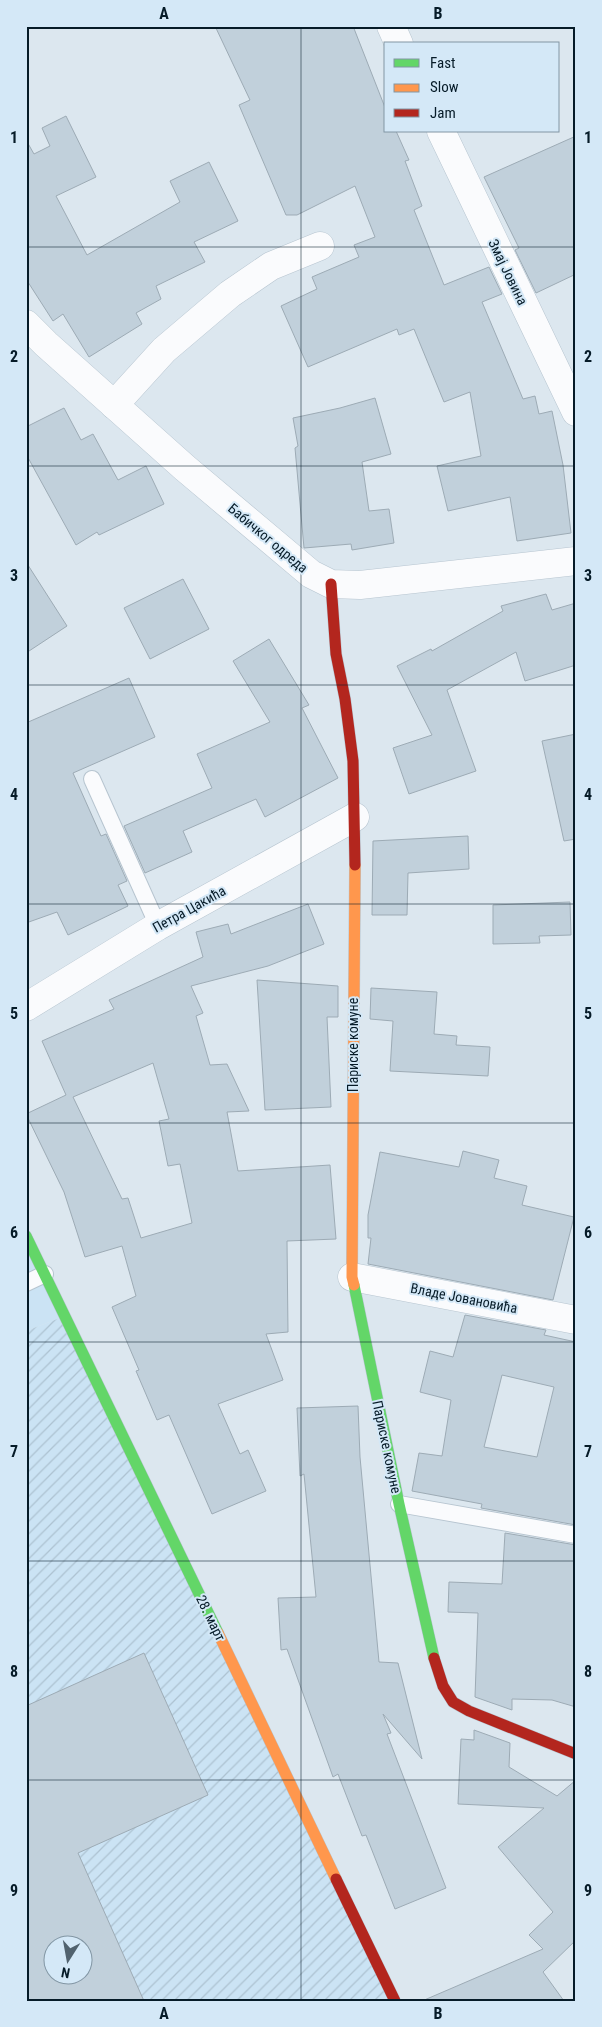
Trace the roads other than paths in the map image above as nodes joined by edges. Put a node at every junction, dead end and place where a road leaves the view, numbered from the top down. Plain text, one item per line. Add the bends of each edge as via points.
1 (391, 26) edge
2 (398, 42) edge
3 (441, 132) edge
4 (320, 246) dead end
5 (26, 324) edge
6 (114, 405) junction
7 (576, 412) edge
8 (576, 560) edge
9 (331, 584) junction
10 (92, 778) dead end
11 (355, 817) junction
12 (158, 926) junction
13 (26, 1007) edge
14 (26, 1236) edge
15 (45, 1274) junction
16 (352, 1277) junction
17 (26, 1283) edge
18 (576, 1320) edge
19 (399, 1504) junction
20 (576, 1535) edge
21 (576, 1754) edge
22 (395, 2001) edge

1 - 2 street
3 - 7 street, Змај Јовина
4 - 6 street via 271,266 230,294 164,350
5 - 6 street, Бабичког одреда
6 - 9 street, Бабичког одреда via 311,574
8 - 9 street, Бабичког одреда via 360,585
9 - 11 street, Париске комуне via 336,654 352,760
10 - 12 lane
11 - 12 street, Петра Цакића
11 - 16 street, Париске комуне
12 - 13 street, Петра Цакића
14 - 15 street, 28. март
15 - 17 lane
15 - 22 street, 28. март
16 - 18 street, Владе Јовановића
16 - 19 street, Париске комуне
19 - 20 lane, Париске комуне
19 - 21 street, Париске комуне via 436,1666 453,1702

